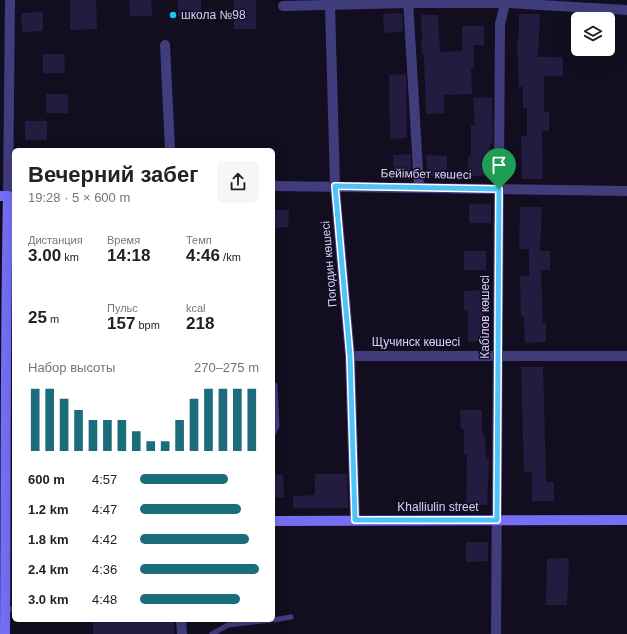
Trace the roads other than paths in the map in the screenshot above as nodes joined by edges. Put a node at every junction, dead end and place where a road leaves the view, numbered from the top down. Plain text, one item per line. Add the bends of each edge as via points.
1 (10, 0) edge
2 (408, 1) edge
3 (506, 2) edge
4 (330, 5) junction
5 (283, 6) dead end
6 (627, 10) edge
7 (165, 45) dead end
8 (170, 148) edge
9 (275, 186) edge
10 (335, 186) junction
11 (418, 187) junction
12 (499, 189) junction
13 (627, 191) edge
14 (7, 196) edge
15 (3, 351) edge
16 (498, 355) junction
17 (350, 356) junction
18 (627, 356) edge
19 (275, 406) edge
20 (275, 430) edge
21 (355, 520) junction
22 (497, 520) junction
23 (627, 520) edge
24 (275, 521) edge
25 (7, 525) edge
26 (10, 609) edge
27 (291, 617) dead end
28 (275, 620) edge
29 (181, 622) edge
30 (254, 622) edge
31 (5, 634) edge
32 (182, 634) edge
33 (212, 634) edge
34 (496, 634) edge

1 - 14 street
2 - 3 street
2 - 4 street
2 - 11 street
3 - 6 street
3 - 12 street, Кабілов көшесі via 500,24
4 - 5 street
4 - 10 street, Погодин көшесі
7 - 8 street
9 - 10 street, Бейімбет көшесі
10 - 11 street, Бейімбет көшесі
10 - 17 street, Погодин көшесі
11 - 12 street, Бейімбет көшесі
12 - 13 street, Бейімбет көшесі
12 - 16 street, Кабілов көшесі
14 - 15 main road
15 - 25 main road
16 - 17 street, Щучинск көшесі
16 - 18 street, Щучинск көшесі
16 - 22 street, Кабілов көшесі
17 - 21 street, Погодин көшесі
19 - 20 lane
21 - 22 main road, Khalliulin street
21 - 24 main road, Khalliulin street
22 - 23 main road, Khalliulin street
22 - 34 street, Кабілов көшесі
25 - 26 main road
26 - 31 main road
27 - 28 lane
29 - 32 street
30 - 33 lane via 228,625

